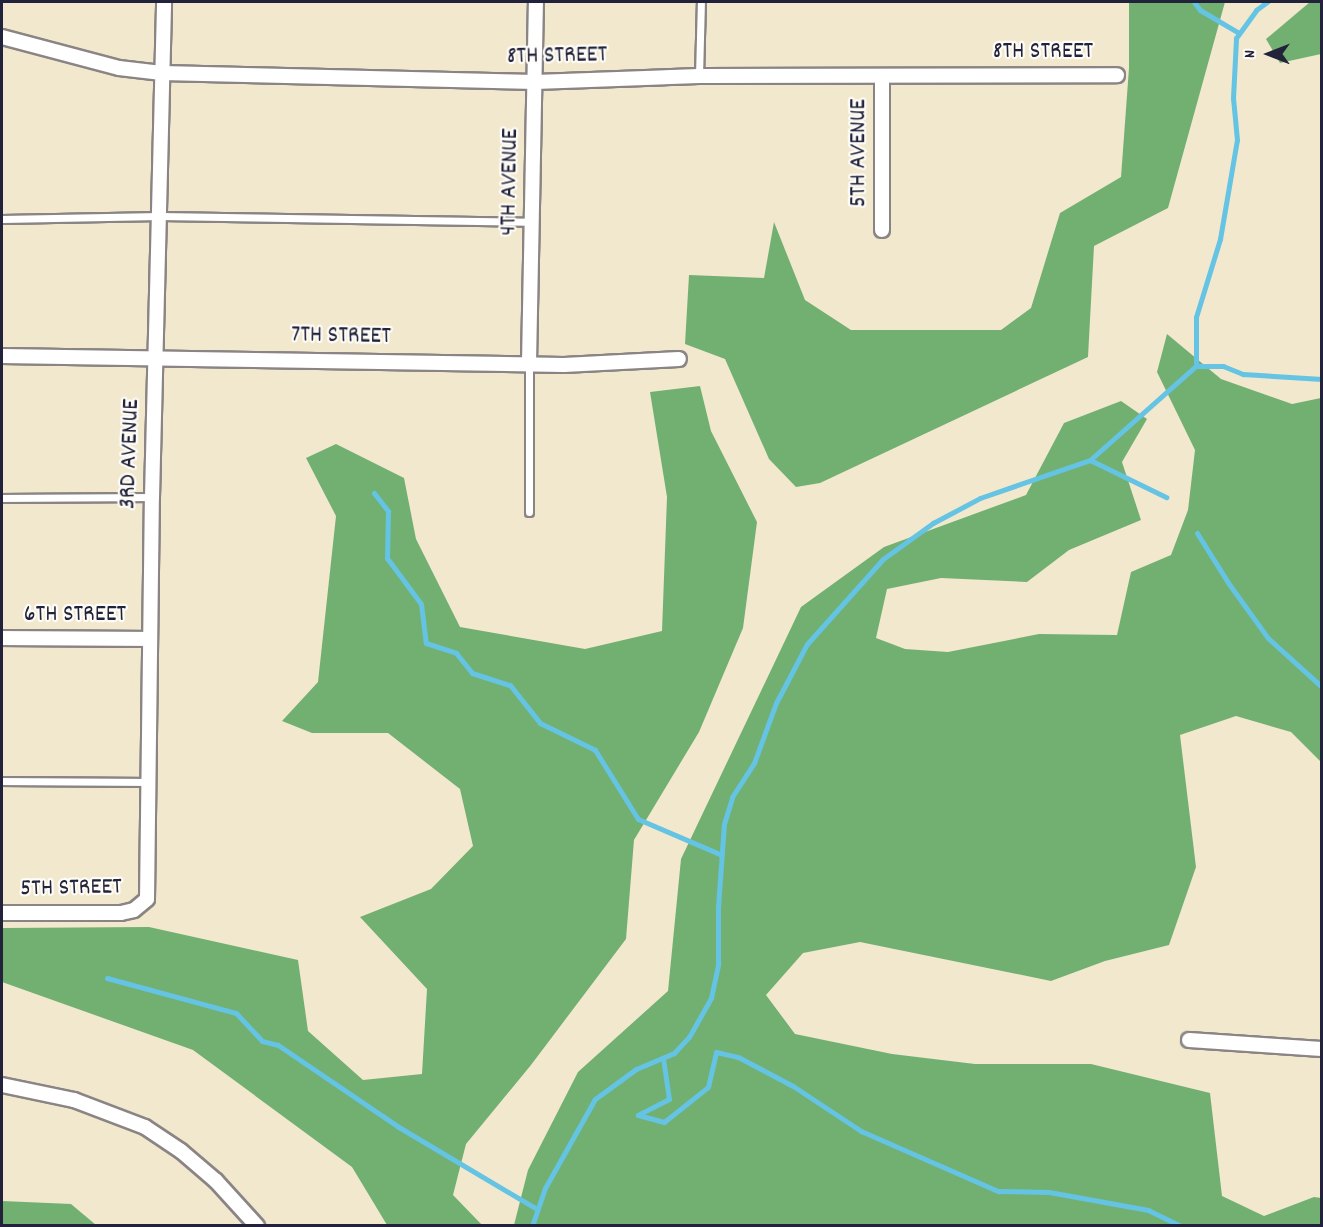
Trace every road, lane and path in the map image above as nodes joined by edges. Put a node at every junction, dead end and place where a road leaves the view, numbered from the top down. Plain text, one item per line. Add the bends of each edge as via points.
1 (164, 2) edge
2 (536, 2) edge
3 (701, 2) edge
4 (2, 37) edge
5 (162, 73) junction
6 (1117, 75) dead end
7 (699, 76) junction
8 (882, 76) junction
9 (535, 81) junction
10 (160, 216) junction
11 (2, 219) edge
12 (532, 222) junction
13 (882, 230) dead end
14 (2, 356) edge
15 (156, 356) junction
16 (679, 359) dead end
17 (529, 363) junction
18 (152, 497) junction
19 (2, 498) edge
20 (529, 512) dead end
21 (2, 638) edge
22 (149, 639) junction
23 (2, 781) edge
24 (149, 782) junction
25 (141, 906) joint
26 (2, 913) edge
27 (1189, 1040) dead end
28 (1322, 1049) edge
29 (2, 1085) edge
30 (257, 1226) edge

1 - 5 street, 3RD AVENUE
2 - 9 street, 4TH AVENUE
3 - 7 lane
4 - 5 street, 8TH STREET via 119,68
5 - 9 street, 8TH STREET
5 - 10 street, 3RD AVENUE
6 - 8 street, 8TH STREET
7 - 8 street, 8TH STREET
7 - 9 street, 8TH STREET
8 - 13 street, 5TH AVENUE
9 - 12 street, 4TH AVENUE
10 - 11 lane
10 - 12 lane
10 - 15 street, 3RD AVENUE
12 - 17 street, 4TH AVENUE
14 - 15 street, 7TH STREET
15 - 17 street, 7TH STREET
15 - 18 street, 3RD AVENUE
16 - 17 street, 7TH STREET
17 - 20 lane
18 - 19 lane
18 - 22 street, 3RD AVENUE
21 - 22 street, 6TH STREET
22 - 24 street, 3RD AVENUE
23 - 24 lane
24 - 25 street, 3RD AVENUE via 149,880 147,899
25 - 26 street, 5TH STREET via 121,913
27 - 28 street
29 - 30 street via 74,1100 145,1127 216,1181

